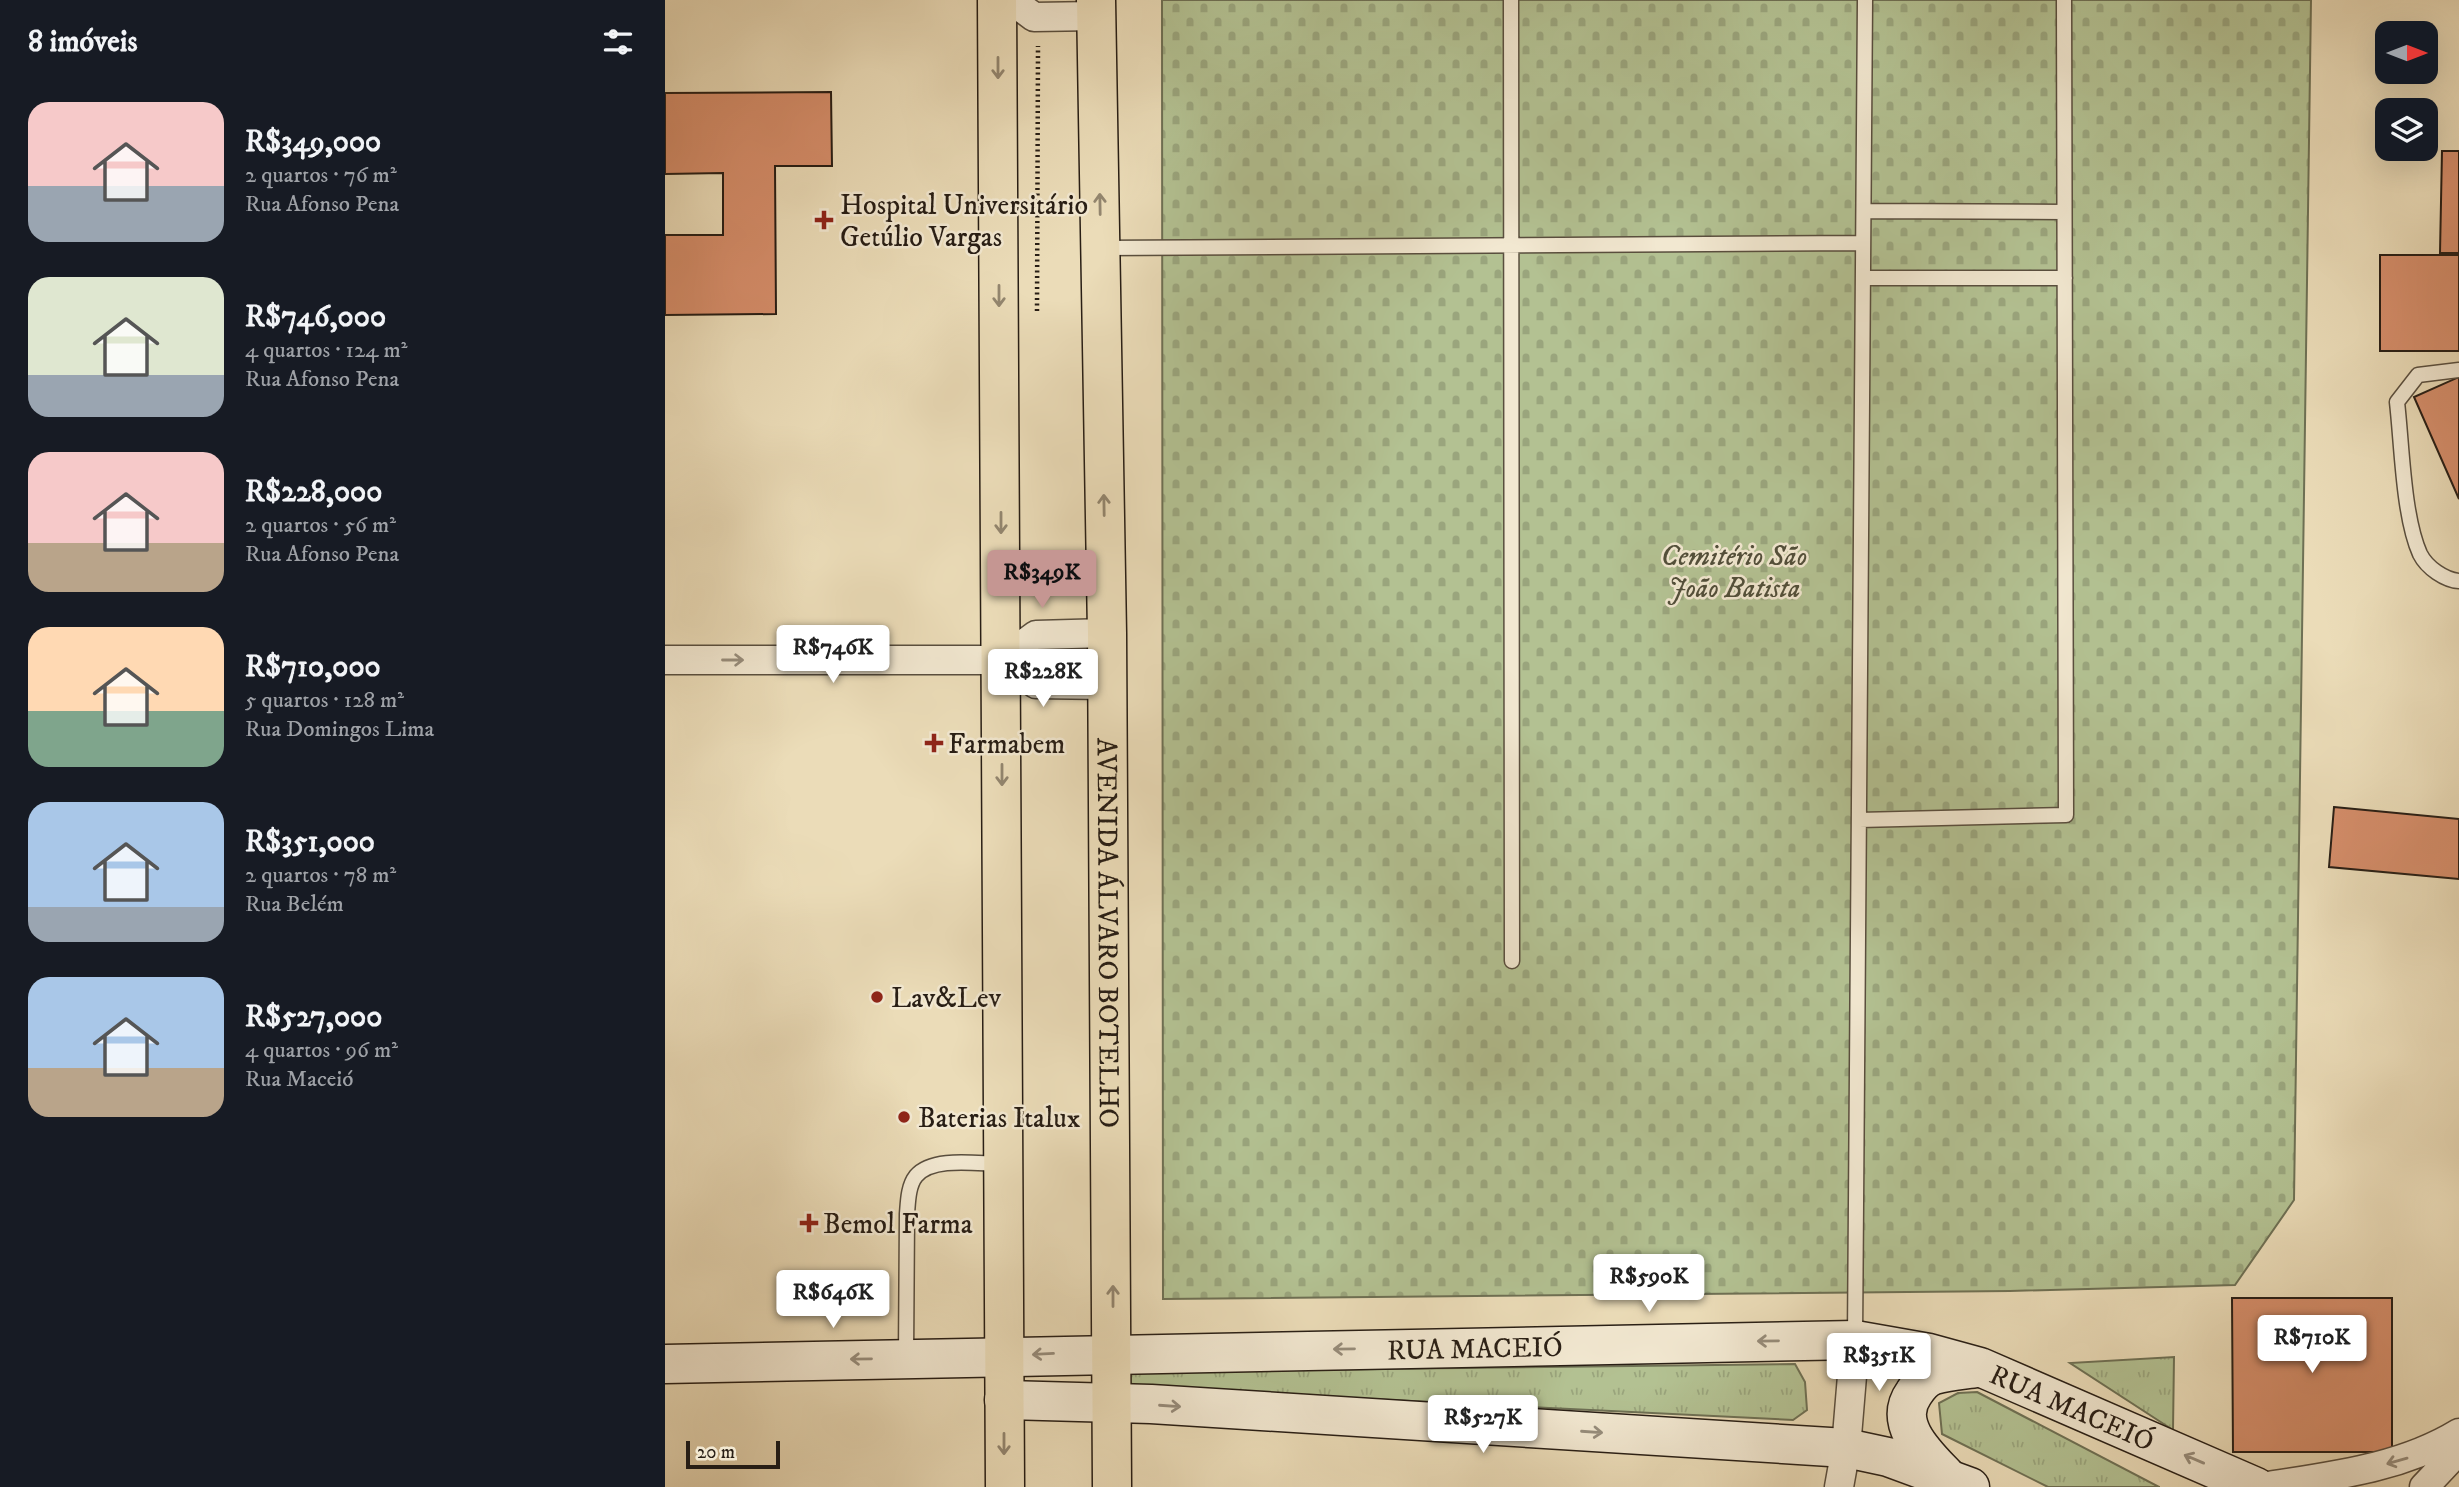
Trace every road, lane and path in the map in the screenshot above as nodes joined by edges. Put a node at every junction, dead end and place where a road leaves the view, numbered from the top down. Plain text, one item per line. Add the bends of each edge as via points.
1 (997, 0) edge
2 (1011, 0) edge
3 (1511, 0) edge
4 (1865, 0) edge
5 (2064, 0) edge
6 (1096, 8) edge
7 (1864, 211) junction
8 (2064, 212) junction
9 (1863, 243) junction
10 (1512, 245) junction
11 (1100, 248) junction
12 (1863, 278) junction
13 (2065, 278) junction
14 (2459, 370) edge
15 (2459, 581) edge
16 (1107, 633) junction
17 (665, 660) edge
18 (1002, 660) junction
19 (1107, 685) junction
20 (1859, 820) junction
21 (1512, 961) dead end
22 (1003, 1164) junction
23 (1855, 1340) junction
24 (1112, 1353) junction
25 (1003, 1356) junction
26 (906, 1358) junction
27 (665, 1364) edge
28 (1980, 1367) junction
29 (1004, 1400) junction
30 (1111, 1403) junction
31 (2459, 1433) edge
32 (1846, 1448) junction
33 (2459, 1450) edge
34 (1958, 1482) edge
35 (1005, 1487) edge
36 (1112, 1487) edge
37 (1839, 1487) edge
38 (2256, 1487) edge
39 (2263, 1487) edge
40 (2424, 1487) edge

1 -> 18 main road
2 - 6 street via 1034,17
3 - 10 lane
4 - 7 lane
5 - 8 lane
11 -> 6 main road, AVENIDA ÁLVARO BOTELHO
7 - 8 lane
7 - 9 lane
8 - 13 lane
9 - 10 lane
9 - 12 lane
10 - 11 lane
10 - 21 lane
16 -> 11 main road, AVENIDA ÁLVARO BOTELHO
12 - 13 lane
12 - 20 lane
13 - 20 lane via 2066,815
14 - 15 lane via 2418,375 2397,402 2412,527 2421,557 2447,580
16 - 18 street via 1036,635
16 - 19 main road, AVENIDA ÁLVARO BOTELHO
17 -> 18 street
18 - 19 street via 1036,684
18 -> 22 main road
24 -> 19 main road, AVENIDA ÁLVARO BOTELHO
20 - 23 lane
22 - 25 main road
22 - 26 lane via 943,1164 916,1177 907,1214
23 -> 24 main road, RUA MACEIÓ
23 - 28 main road, RUA MACEIÓ
23 - 32 street
24 -> 25 main road, RUA MACEIÓ
24 - 30 main road, AVENIDA ÁLVARO BOTELHO
25 - 26 main road, RUA MACEIÓ
25 - 29 main road
26 -> 27 main road, RUA MACEIÓ
28 - 34 main road via 1932,1376 1908,1401 1914,1440
38 -> 28 main road, RUA MACEIÓ
29 - 30 main road
29 -> 35 main road
30 -> 32 main road
30 - 36 main road, AVENIDA ÁLVARO BOTELHO
31 -> 39 street via 2420,1453 2369,1469
32 - 34 main road
32 - 37 street
33 - 40 street

